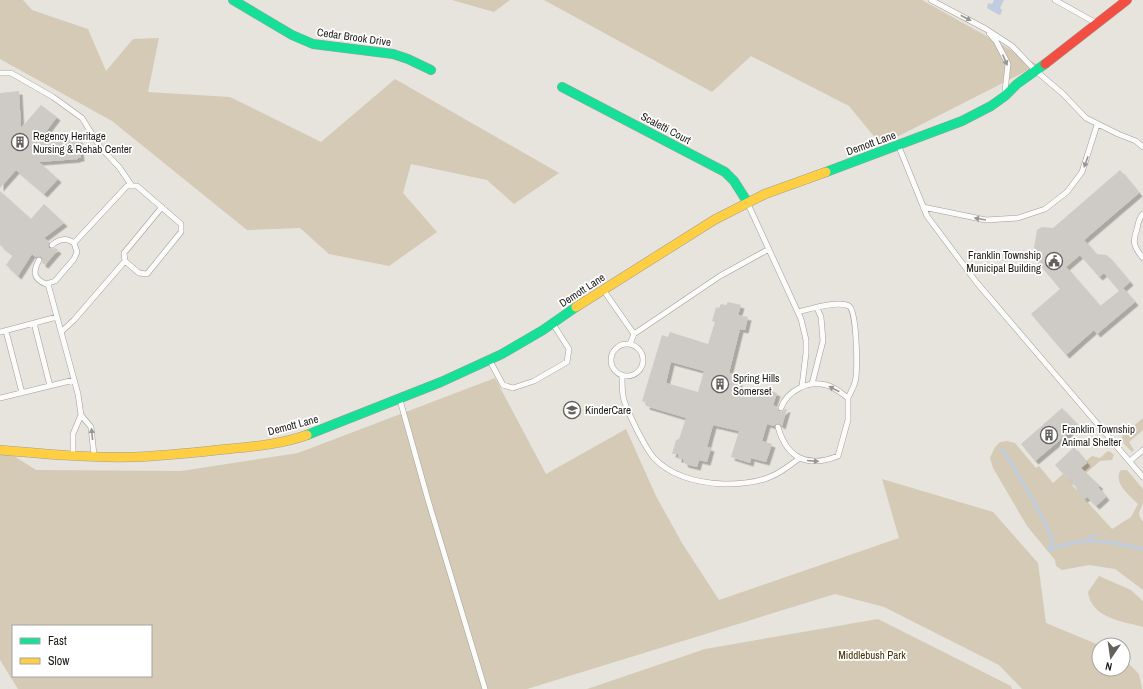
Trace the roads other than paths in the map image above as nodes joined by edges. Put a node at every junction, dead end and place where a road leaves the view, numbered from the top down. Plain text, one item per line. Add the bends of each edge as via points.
1 (233, 0) edge
2 (931, 0) edge
3 (1055, 0) edge
4 (1126, 0) edge
5 (1096, 24) junction
6 (986, 29) junction
7 (431, 70) dead end
8 (1036, 71) junction
9 (0, 74) edge
10 (562, 87) dead end
11 (1005, 96) junction
12 (1097, 125) junction
13 (898, 146) junction
14 (1143, 147) edge
15 (132, 186) junction
16 (748, 203) junction
17 (162, 207) junction
18 (923, 208) junction
19 (1143, 214) edge
20 (74, 243) junction
21 (52, 245) dead end
22 (769, 249) junction
23 (1143, 258) edge
24 (39, 260) dead end
25 (125, 260) junction
26 (48, 284) junction
27 (603, 290) junction
28 (817, 308) junction
29 (798, 312) junction
30 (57, 317) junction
31 (34, 323) junction
32 (552, 324) junction
33 (3, 331) edge
34 (61, 332) junction
35 (634, 334) junction
36 (630, 344) junction
37 (489, 360) junction
38 (622, 375) junction
39 (74, 380) junction
40 (812, 384) junction
41 (50, 386) junction
42 (802, 386) junction
43 (22, 393) junction
44 (0, 398) edge
45 (848, 398) junction
46 (400, 399) junction
47 (781, 408) dead end
48 (81, 415) junction
49 (778, 427) dead end
50 (0, 450) edge
51 (1143, 450) edge
52 (73, 455) junction
53 (94, 456) junction
54 (800, 458) junction
55 (1130, 461) junction
56 (1143, 477) edge
57 (485, 689) edge

1 - 7 street, Cedar Brook Drive via 292,35 313,44 393,54 408,58
2 -> 6 lane
3 - 5 lane
4 - 5 street, Demott Lane
5 - 8 street, Demott Lane
6 - 8 lane via 1012,46
6 -> 11 lane via 996,41 1008,64
8 - 11 street, Demott Lane
8 - 12 lane via 1086,118
9 - 15 lane via 11,73 53,97 82,118 100,147
10 - 16 street, Scaletti Court via 725,172
11 - 13 street, Demott Lane via 962,121
12 - 14 lane via 1136,141
12 -> 18 lane via 1082,172 1067,192 1044,209 1018,218 986,220
13 - 16 street, Demott Lane via 765,194
13 - 18 lane
15 - 17 lane via 136,186
15 - 20 lane via 127,186
16 - 22 lane
16 - 27 street, Demott Lane via 714,220
17 - 25 lane via 124,253
17 - 25 lane via 181,224 181,232 147,274 139,273
18 - 55 lane via 933,226 977,283
19 - 23 lane via 1134,238 1135,246
20 - 21 lane via 62,239
20 - 26 lane via 77,252 74,259 55,281
22 - 29 lane
22 - 35 lane via 720,276
24 - 26 lane via 35,275
25 - 34 lane
26 - 30 lane
27 - 32 street, Demott Lane
27 - 35 lane
28 - 29 lane
28 - 40 lane via 821,316 823,341
28 - 45 lane via 839,304 853,309 856,324 855,382
29 - 42 lane via 806,340
30 - 31 lane
30 - 34 lane
31 - 33 lane
31 - 41 lane
32 - 37 street, Demott Lane
32 - 37 lane via 569,349 567,362 534,381 513,388 503,385
33 - 43 lane
34 - 39 lane
35 - 36 lane
36 - 38 lane via 619,346 612,353 611,364
36 - 38 lane via 641,353 641,367 633,374
37 - 46 street, Demott Lane
38 - 54 lane via 623,397 646,448 665,468 680,475 712,483 756,481 771,477
39 - 41 lane
39 - 48 lane
40 - 42 lane
45 -> 40 lane via 826,384
41 - 43 lane
42 - 47 lane via 791,393
43 - 44 lane
54 -> 45 lane via 812,462 826,461 838,456 848,420
46 - 53 street, Demott Lane via 298,438 260,446 140,457
46 - 57 lane
48 - 52 lane via 73,434
53 -> 48 lane via 91,427
49 - 54 lane via 789,451
50 - 52 street, Demott Lane
51 - 55 lane
52 - 53 street, Demott Lane
55 - 56 lane

